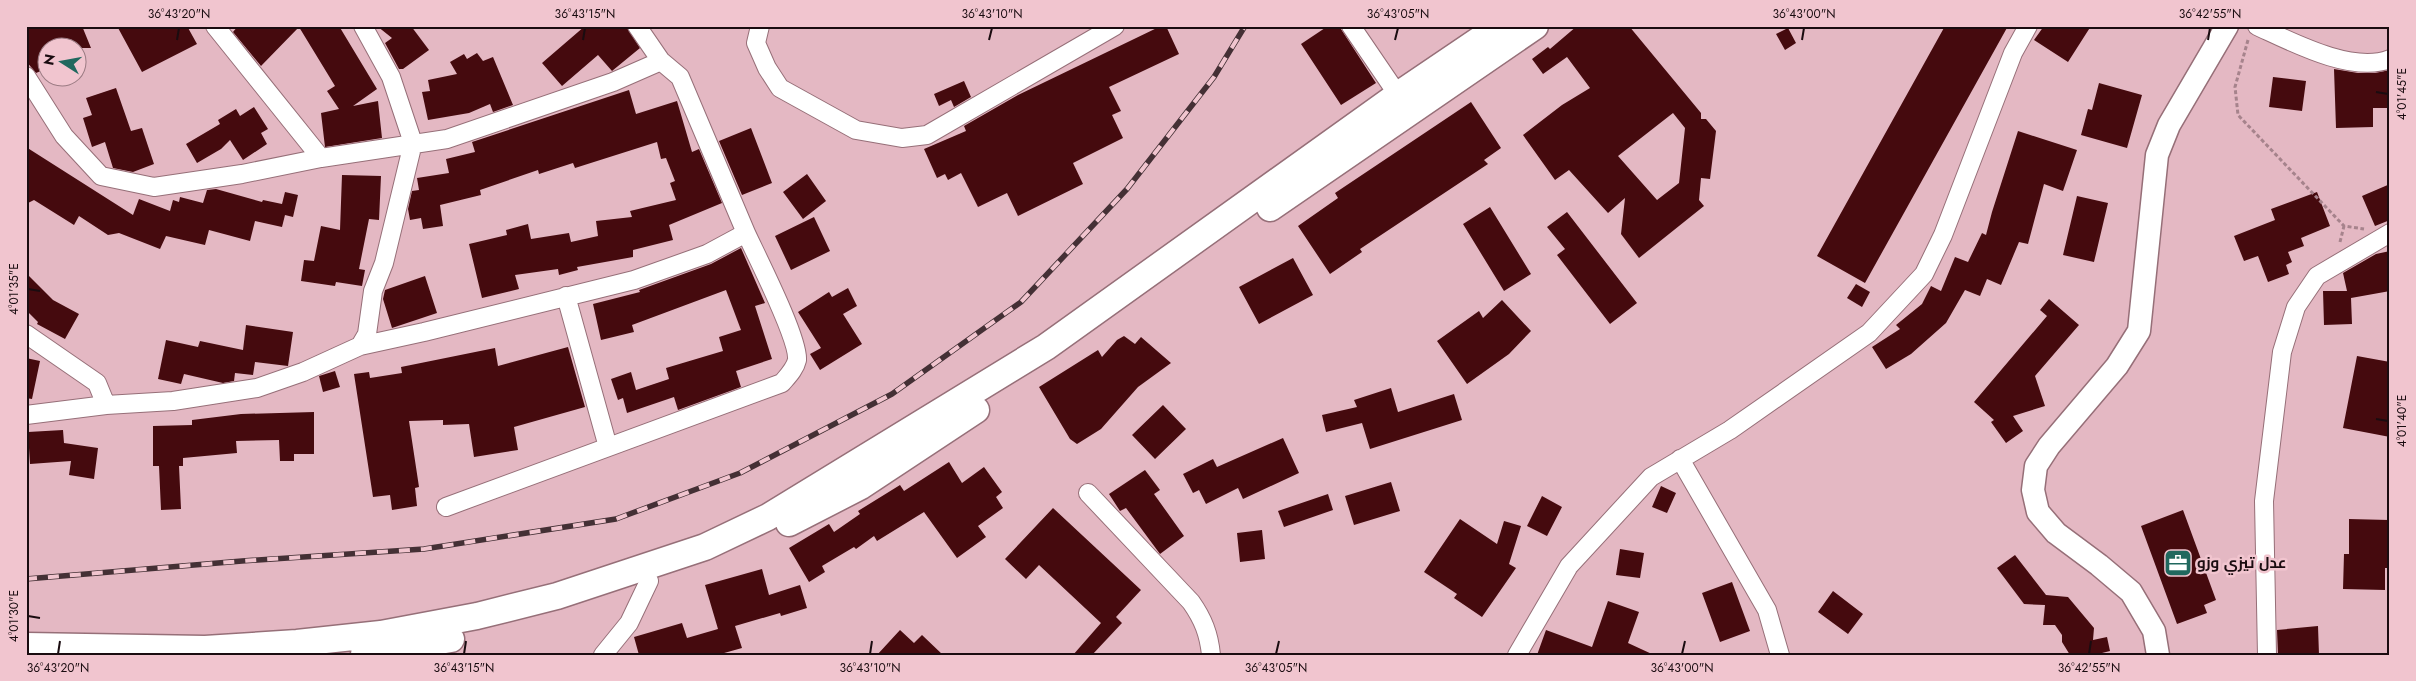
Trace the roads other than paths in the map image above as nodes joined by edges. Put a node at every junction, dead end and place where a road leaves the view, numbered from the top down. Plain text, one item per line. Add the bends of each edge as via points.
1 (363, 26) edge
2 (637, 26) edge
3 (760, 26) edge
4 (1115, 26) edge
5 (1351, 26) edge
6 (1500, 26) edge
7 (1535, 26) edge
8 (2028, 26) edge
9 (2227, 26) edge
10 (218, 27) edge
11 (2254, 31) edge
12 (2390, 59) edge
13 (661, 61) junction
14 (26, 76) edge
15 (1398, 95) junction
16 (413, 143) junction
17 (321, 158) junction
18 (746, 233) junction
19 (2390, 233) edge
20 (566, 296) junction
21 (26, 334) edge
22 (360, 346) junction
23 (106, 405) junction
24 (26, 415) edge
25 (608, 447) junction
26 (1680, 460) junction
27 (1088, 492) dead end
28 (446, 507) dead end
29 (649, 581) junction
30 (26, 646) edge
31 (358, 655) edge
32 (603, 655) edge
33 (1212, 655) edge
34 (1516, 655) edge
35 (1780, 655) edge
36 (2158, 655) edge
37 (2268, 655) edge

1 - 16 street via 392,77
2 - 13 street
3 - 4 street via 756,43 780,88 856,130 902,138 927,135
5 - 15 street
6 - 15 highway
7 - 29 highway via 861,486 749,543
8 - 26 street via 2013,53 1943,234 1924,274 1869,333 1730,430
9 - 36 main road via 2169,125 2157,155 2139,331 2117,366 2049,446 2036,466 2033,490 2038,512 2056,533 2131,592 2154,630
10 - 17 street
11 - 12 street via 2348,62
13 - 16 street via 613,82 447,139
13 - 18 street via 680,77
14 - 17 street via 64,136 101,176 154,186 242,174
15 - 30 highway via 1046,347 768,517 705,547 557,596 477,616 381,634 204,649
16 - 17 street
16 - 22 street via 384,263 373,291 367,334
18 - 20 street via 698,257 634,280
18 - 25 street via 794,339 797,360 792,372 782,383
19 - 37 street via 2318,276 2296,307 2282,352 2264,502
20 - 22 street
20 - 25 street
21 - 23 street via 96,383
22 - 23 street via 303,372 257,388 173,401
23 - 24 street
25 - 28 street
26 - 34 street via 1650,477 1569,566
26 - 35 street via 1767,610
27 - 33 street via 1191,602 1202,618
29 - 31 highway via 548,617
29 - 32 street via 629,623

